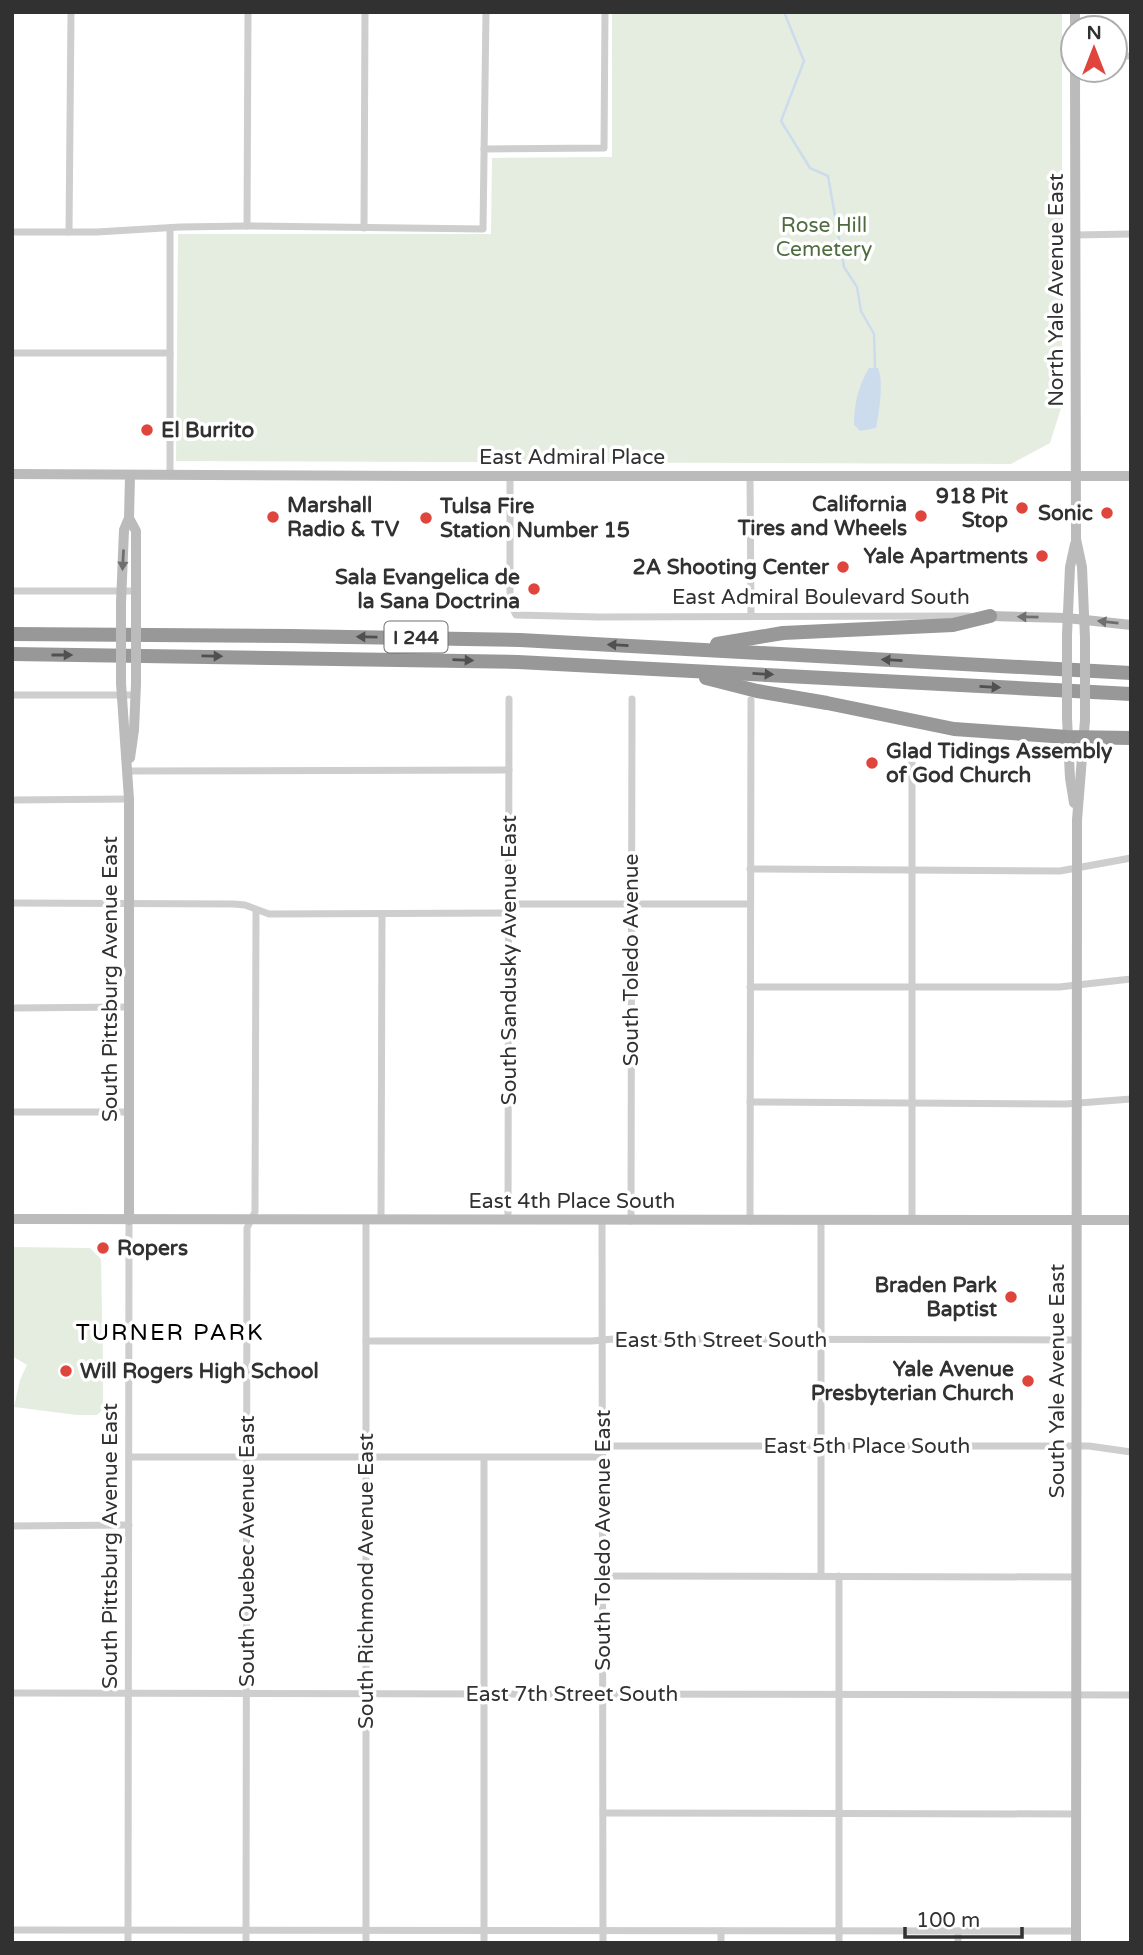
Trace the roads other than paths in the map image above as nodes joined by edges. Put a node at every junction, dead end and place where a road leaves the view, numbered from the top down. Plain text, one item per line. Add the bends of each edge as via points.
1 (71, 12) edge
2 (248, 12) edge
3 (365, 12) edge
4 (486, 12) edge
5 (605, 12) edge
6 (1075, 84) edge
7 (484, 149) junction
8 (247, 226) junction
9 (170, 228) junction
10 (364, 228) junction
11 (12, 232) edge
12 (69, 232) junction
13 (1131, 234) edge
14 (1075, 235) junction
15 (12, 353) edge
16 (170, 353) junction
17 (12, 474) edge
18 (130, 476) junction
19 (170, 476) junction
20 (510, 476) junction
21 (750, 476) junction
22 (1131, 476) edge
23 (1075, 477) junction
24 (1076, 510) joint
25 (129, 518) junction
26 (1076, 538) junction
27 (12, 591) edge
28 (136, 591) junction
29 (121, 597) junction
30 (751, 616) junction
31 (990, 616) junction
32 (1067, 618) junction
33 (1084, 620) junction
34 (1131, 625) edge
35 (12, 634) edge
36 (687, 648) junction
37 (12, 654) edge
38 (671, 669) junction
39 (1131, 673) edge
40 (136, 690) junction
41 (1131, 694) edge
42 (12, 695) edge
43 (121, 695) junction
44 (509, 699) dead end
45 (632, 699) dead end
46 (751, 700) dead end
47 (1067, 737) junction
48 (1085, 738) junction
49 (1131, 738) edge
50 (912, 750) dead end
51 (509, 770) junction
52 (128, 771) junction
53 (129, 799) junction
54 (12, 800) edge
55 (1077, 820) junction
56 (1131, 858) edge
57 (1077, 867) junction
58 (750, 869) junction
59 (913, 871) junction
60 (12, 903) edge
61 (129, 904) junction
62 (509, 904) junction
63 (631, 904) junction
64 (750, 904) junction
65 (256, 910) junction
66 (509, 913) junction
67 (382, 914) junction
68 (1131, 979) edge
69 (1077, 984) junction
70 (750, 986) junction
71 (912, 986) junction
72 (129, 1007) junction
73 (12, 1008) edge
74 (1131, 1098) edge
75 (750, 1102) junction
76 (1077, 1102) junction
77 (912, 1104) junction
78 (12, 1112) edge
79 (130, 1112) junction
80 (12, 1219) edge
81 (129, 1220) junction
82 (251, 1220) junction
83 (366, 1220) junction
84 (381, 1220) junction
85 (508, 1220) junction
86 (1077, 1220) junction
87 (1131, 1220) edge
88 (602, 1221) junction
89 (631, 1221) junction
90 (750, 1221) junction
91 (821, 1221) junction
92 (912, 1221) junction
93 (821, 1339) junction
94 (602, 1340) junction
95 (1076, 1340) junction
96 (366, 1341) junction
97 (603, 1446) junction
98 (822, 1446) junction
99 (1077, 1446) junction
100 (1131, 1452) edge
101 (129, 1457) junction
102 (247, 1457) junction
103 (366, 1457) junction
104 (603, 1457) junction
105 (484, 1458) junction
106 (129, 1525) junction
107 (12, 1526) edge
108 (602, 1576) junction
109 (821, 1576) junction
110 (839, 1576) junction
111 (1077, 1577) junction
112 (12, 1693) edge
113 (129, 1693) junction
114 (247, 1694) junction
115 (366, 1694) junction
116 (485, 1694) junction
117 (602, 1695) junction
118 (839, 1695) junction
119 (1076, 1695) junction
120 (1131, 1695) edge
121 (603, 1813) junction
122 (839, 1814) junction
123 (1076, 1814) junction
124 (12, 1930) edge
125 (128, 1930) junction
126 (603, 1930) junction
127 (246, 1931) junction
128 (366, 1931) junction
129 (484, 1931) junction
130 (721, 1931) junction
131 (839, 1931) junction
132 (958, 1931) junction
133 (1076, 1937) edge
134 (128, 1943) edge
135 (246, 1943) edge
136 (366, 1943) edge
137 (484, 1943) edge
138 (603, 1943) edge
139 (721, 1943) edge
140 (839, 1943) edge
141 (958, 1943) edge

1 - 12 street
2 - 8 street
3 - 10 street
4 - 7 street
5 - 7 street via 604,148
6 - 14 main road, North Yale Avenue East
7 - 10 street via 483,229
8 - 9 street
8 - 10 street
9 - 12 street
9 - 16 street
11 - 12 street
13 - 14 street
14 - 23 main road, North Yale Avenue East
15 - 16 street
16 - 19 street
17 - 18 main road, East Admiral Place
18 - 19 main road, East Admiral Place
18 - 25 main road, South Pittsburg Avenue East
19 - 20 main road, East Admiral Place
20 - 21 main road, East Admiral Place
20 - 30 street, East Admiral Boulevard South via 513,612 599,618
21 - 23 main road, East Admiral Place
21 - 30 street
22 - 23 main road, East Admiral Place
23 - 24 main road, North Yale Avenue East
24 - 26 main road, South Yale Avenue East
25 - 28 main road, South Pittsburg Avenue East via 136,531
25 -> 29 main road, South Pittsburg Avenue East via 124,530
26 - 32 main road, South Yale Avenue East
26 - 33 main road, South Yale Avenue East
27 - 29 street
28 - 29 street
28 - 40 main road, South Pittsburg Avenue East, bridge
29 - 43 main road, South Pittsburg Avenue East, bridge
30 - 31 street, East Admiral Boulevard South
32 -> 31 main road, East Admiral Boulevard South
31 - 36 highway via 953,625 783,633
32 - 33 main road, East Admiral Boulevard South
32 - 47 main road, South Yale Avenue East, bridge
34 -> 33 main road, East Admiral Boulevard South
33 - 48 main road, South Yale Avenue East, bridge
36 -> 35 highway, I 244 via 383,637
39 -> 36 highway, I 244
37 -> 38 highway, I 244 via 405,659
38 -> 41 highway, I 244
38 - 47 highway via 757,691 954,729
40 - 43 street
40 - 52 main road, South Pittsburg Avenue East
42 - 43 street
43 - 52 main road, South Pittsburg Avenue East
44 - 51 street, South Sandusky Avenue East
45 - 63 street, South Toledo Avenue
46 - 58 street
47 - 48 highway
47 - 55 main road, South Yale Avenue East
48 - 49 highway
48 - 55 main road, South Yale Avenue East
50 - 59 street
51 - 52 street
51 - 62 street, South Sandusky Avenue East
52 - 53 main road, South Pittsburg Avenue East
53 - 54 street
53 - 61 main road, South Pittsburg Avenue East
55 - 57 main road, South Yale Avenue East
56 - 57 street
57 - 59 street via 1060,871
57 - 69 main road, South Yale Avenue East
58 - 59 street
58 - 64 street
59 - 71 street
60 - 61 street
61 - 65 street via 234,904
61 - 72 main road, South Pittsburg Avenue East
62 - 63 street
62 - 66 street, South Sandusky Avenue East
63 - 64 street
63 - 89 street, South Toledo Avenue
64 - 70 street
65 - 67 street via 269,914
65 - 82 street, South Quebec Avenue East via 255,1212
66 - 67 street
66 - 85 street, South Sandusky Avenue East
67 - 84 street
68 - 69 street
69 - 71 street
69 - 76 main road, South Yale Avenue East
70 - 71 street
70 - 75 street
71 - 77 street
72 - 73 street
72 - 79 main road, South Pittsburg Avenue East
74 - 76 street
75 - 77 street
75 - 90 street
76 - 77 street
76 - 86 main road, South Yale Avenue East
77 - 92 street
78 - 79 street
79 - 81 main road, South Pittsburg Avenue East
80 - 81 main road, East 4th Place South
81 - 82 main road, East 4th Place South
81 - 101 street, South Pittsburg Avenue East
82 - 83 main road, East 4th Place South
82 - 102 street, South Quebec Avenue East via 247,1227
83 - 84 main road, East 4th Place South
83 - 96 street, South Richmond Avenue East
84 - 85 main road, East 4th Place South
85 - 88 main road, East 4th Place South
86 - 87 main road, East 4th Place South
86 - 92 main road, East 4th Place South
86 - 95 main road, South Yale Avenue East
88 - 89 main road, East 4th Place South
88 - 94 street, South Toledo Avenue East
89 - 90 main road, East 4th Place South
90 - 91 main road, East 4th Place South
91 - 92 main road, East 4th Place South
91 - 93 street
93 - 94 street, East 5th Street South
93 - 95 street, East 5th Street South
93 - 98 street
94 - 96 street, East 5th Street South
94 - 97 street, South Toledo Avenue East
95 - 99 main road, South Yale Avenue East
96 - 103 street, South Richmond Avenue East
97 - 98 street, East 5th Place South
97 - 104 street, South Toledo Avenue East
98 - 99 street, East 5th Place South
98 - 109 street
99 - 100 street, East 5th Place South
99 - 111 main road, South Yale Avenue East
101 - 102 street
101 - 106 street, South Pittsburg Avenue East
102 - 103 street
102 - 114 street, South Quebec Avenue East
103 - 105 street
103 - 115 street, South Richmond Avenue East
104 - 105 street
104 - 108 street, South Toledo Avenue East
105 - 116 street
106 - 107 street
106 - 113 street, South Pittsburg Avenue East
108 - 109 street
108 - 117 street, South Toledo Avenue East
109 - 110 street
110 - 111 street
110 - 118 street
111 - 119 main road, South Yale Avenue East
112 - 113 street, East 7th Street South
113 - 114 street, East 7th Street South
113 - 125 street, South Pittsburg Avenue East
114 - 115 street, East 7th Street South
114 - 127 street, South Quebec Avenue East
115 - 116 street, East 7th Street South
115 - 128 street, South Richmond Avenue East
116 - 117 street, East 7th Street South
116 - 129 street
117 - 118 street, East 7th Street South
117 - 121 street, South Toledo Avenue East
118 - 119 street, East 7th Street South
118 - 122 street
119 - 120 street, East 7th Street South
119 - 123 main road, South Yale Avenue East
121 - 122 street
121 - 126 street, South Toledo Avenue East
122 - 123 street
122 - 131 street
123 - 133 main road, South Yale Avenue East
124 - 125 street
125 - 127 street
125 - 134 street, South Pittsburg Avenue East
126 - 129 street
126 - 130 street
126 - 138 street, South Toledo Avenue East
127 - 128 street
127 - 135 street, South Quebec Avenue East
128 - 129 street
128 - 136 street, South Richmond Avenue East
129 - 137 street
130 - 131 street
130 - 139 street
131 - 132 street
131 - 140 street
132 - 133 street
132 - 141 street

